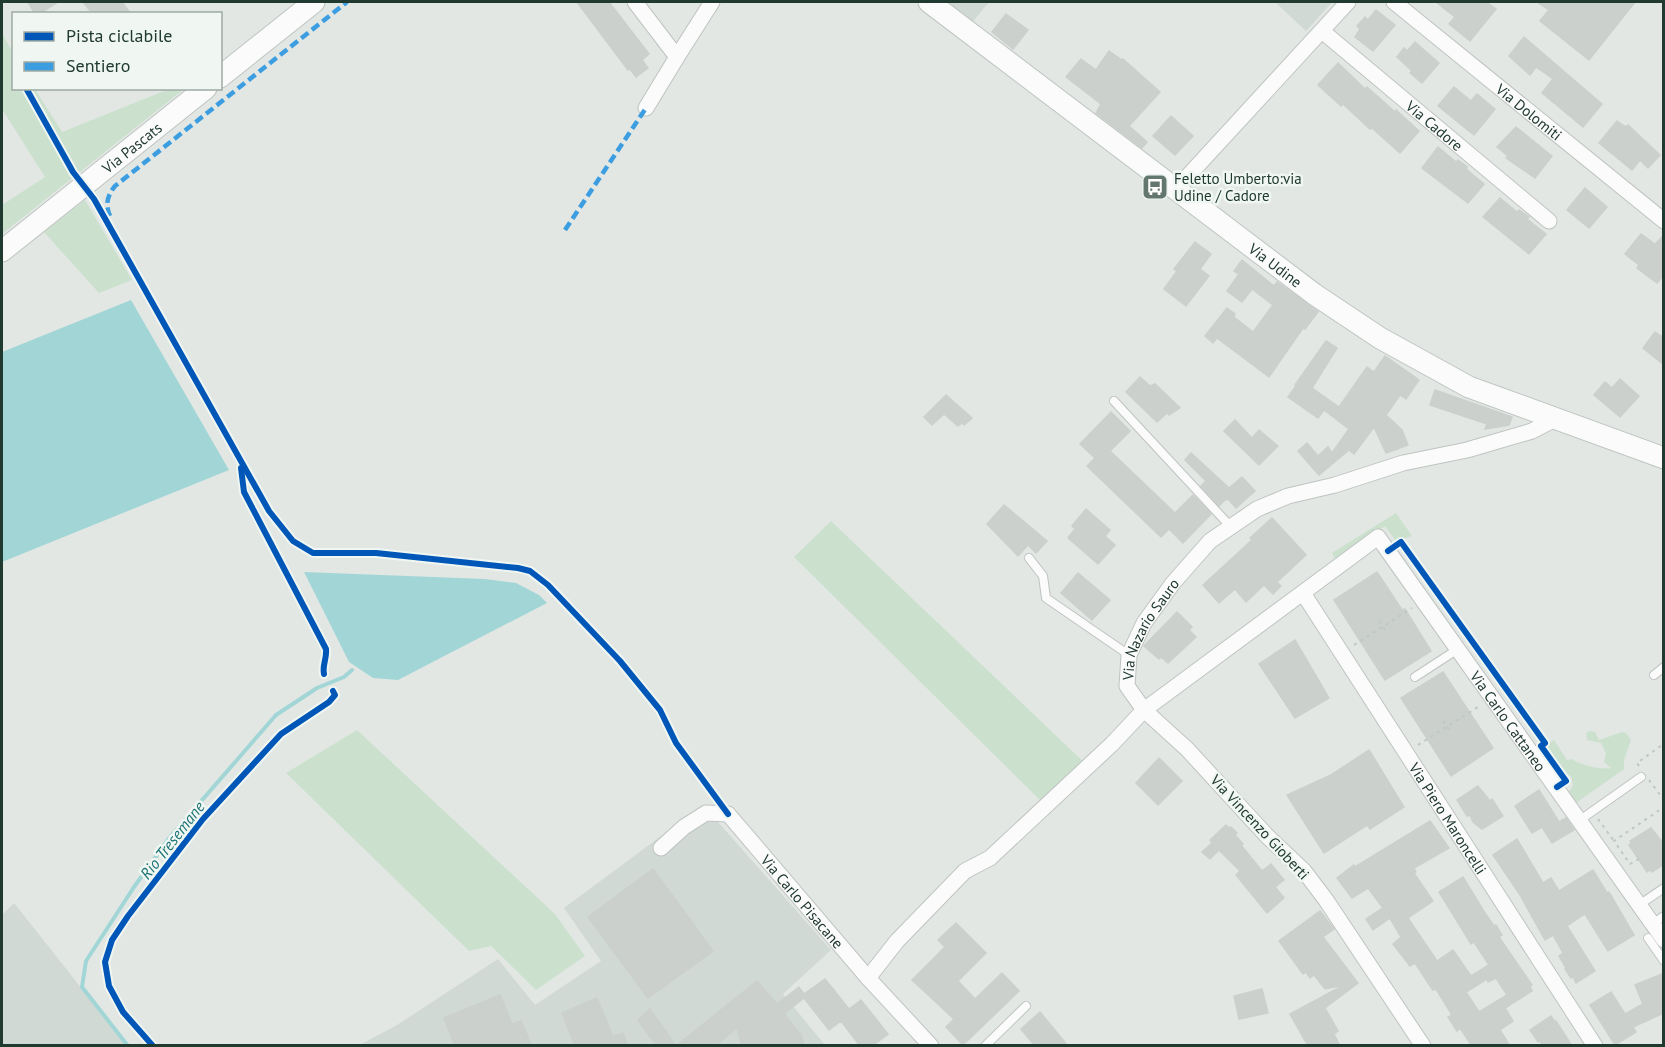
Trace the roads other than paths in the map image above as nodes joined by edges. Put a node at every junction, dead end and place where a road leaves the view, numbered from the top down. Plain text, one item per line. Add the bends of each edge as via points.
1 (314, 2) edge
2 (634, 2) edge
3 (712, 2) edge
4 (929, 2) edge
5 (1348, 2) edge
6 (1394, 2) edge
7 (1322, 31) junction
8 (677, 57) junction
9 (222, 75) edge
10 (203, 90) edge
11 (646, 108) dead end
12 (1176, 189) junction
13 (1548, 221) dead end
14 (1664, 221) edge
15 (2, 251) edge
16 (1114, 401) dead end
17 (1555, 419) junction
18 (1664, 458) edge
19 (1231, 527) junction
20 (1029, 558) dead end
21 (1303, 593) junction
22 (1458, 649) junction
23 (1129, 655) junction
24 (1664, 667) edge
25 (1654, 675) dead end
26 (1415, 677) dead end
27 (1144, 710) junction
28 (1641, 777) dead end
29 (1580, 820) junction
30 (661, 848) dead end
31 (1664, 888) edge
32 (1639, 905) junction
33 (1654, 926) edge
34 (1664, 940) edge
35 (1664, 961) edge
36 (868, 978) junction
37 (1026, 1006) dead end
38 (931, 1046) edge
39 (985, 1046) edge
40 (1423, 1046) edge
41 (1595, 1046) edge

1 - 9 street
2 - 8 street
3 - 8 street
4 - 12 street, Via Udine
5 - 7 street
6 - 14 street, Via Dolomiti
7 - 12 street
7 - 13 street, Via Cadore
8 - 11 street
10 - 15 street, Via Pascats
12 - 17 street, Via Udine via 1314,294 1380,338 1469,387
16 - 19 lane
17 - 18 street, Via Udine
17 - 19 street, Via Nazario Sauro via 1532,431 1478,447 1403,463 1288,496 1257,509
19 - 23 street, Via Nazario Sauro via 1210,541 1173,583 1144,623
20 - 23 lane via 1043,576 1046,598
21 - 22 street, Via Carlo Cattaneo via 1378,537
21 - 27 street
21 - 41 street, Via Piero Maroncelli
22 - 26 lane
22 - 29 street, Via Carlo Cattaneo
23 - 27 street, Via Nazario Sauro via 1127,686
24 - 25 lane
27 - 36 street via 990,858 965,871 897,940
27 - 40 street, Via Vincenzo Gioberti via 1187,749 1304,871
28 - 29 lane
29 - 32 street, Via Carlo Cattaneo
30 - 36 street, Via Carlo Pisacane via 706,813 728,814
31 - 32 lane
32 - 33 street, Via Carlo Cattaneo
33 - 34 street, Via Carlo Cattaneo
33 - 35 lane
36 - 38 street, Via Carlo Pisacane
37 - 39 lane

